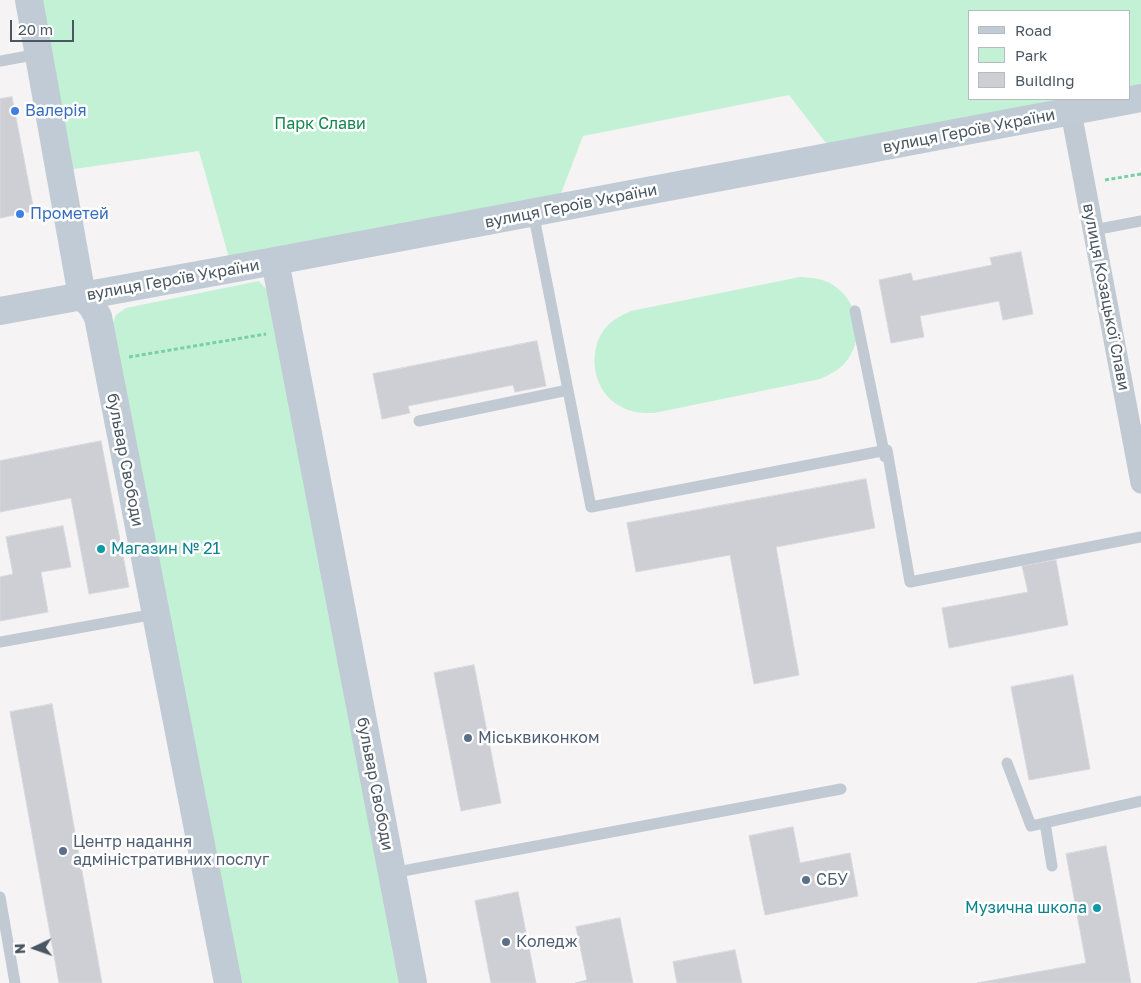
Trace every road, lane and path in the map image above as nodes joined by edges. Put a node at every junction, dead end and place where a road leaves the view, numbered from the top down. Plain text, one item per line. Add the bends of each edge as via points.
1 (29, 0) edge
2 (39, 54) junction
3 (0, 61) edge
4 (1141, 98) edge
5 (1071, 112) junction
6 (1141, 174) edge
7 (1085, 184) junction
8 (533, 212) junction
9 (1141, 220) edge
10 (1094, 230) junction
11 (275, 261) junction
12 (82, 296) junction
13 (0, 311) edge
14 (855, 311) dead end
15 (288, 330) junction
16 (106, 360) junction
17 (568, 390) junction
18 (419, 421) dead end
19 (1141, 483) edge
20 (1141, 537) edge
21 (910, 582) junction
22 (155, 614) junction
23 (0, 642) edge
24 (1007, 763) dead end
25 (841, 789) dead end
26 (1141, 801) edge
27 (1045, 823) junction
28 (1052, 866) dead end
29 (392, 873) junction
30 (0, 897) edge
31 (15, 983) edge
32 (228, 983) edge
33 (413, 983) edge

1 - 2 street, бульвар Свободи
2 - 3 lane
2 - 12 street, бульвар Свободи
4 - 5 street, вулиця Героїв України
5 - 7 street, вулиця Козацької Слави
5 - 8 street, вулиця Героїв України
6 - 7 path
7 - 10 street, вулиця Козацької Слави
8 - 11 street, вулиця Героїв України
8 - 17 lane
9 - 10 lane
10 - 19 street, вулиця Козацької Слави
11 - 12 street, вулиця Героїв України
11 - 15 street, бульвар Свободи
12 - 13 street, вулиця Героїв України
12 - 16 street, бульвар Свободи via 98,316
14 - 21 lane
15 - 16 path
15 - 29 street, бульвар Свободи
16 - 22 street, бульвар Свободи
17 - 18 lane
17 - 21 lane via 590,507 886,450
20 - 21 lane
22 - 23 lane
22 - 32 street, бульвар Свободи
24 - 27 lane via 1030,826
25 - 29 lane
26 - 27 lane
27 - 28 lane
29 - 33 street, бульвар Свободи
30 - 31 lane

